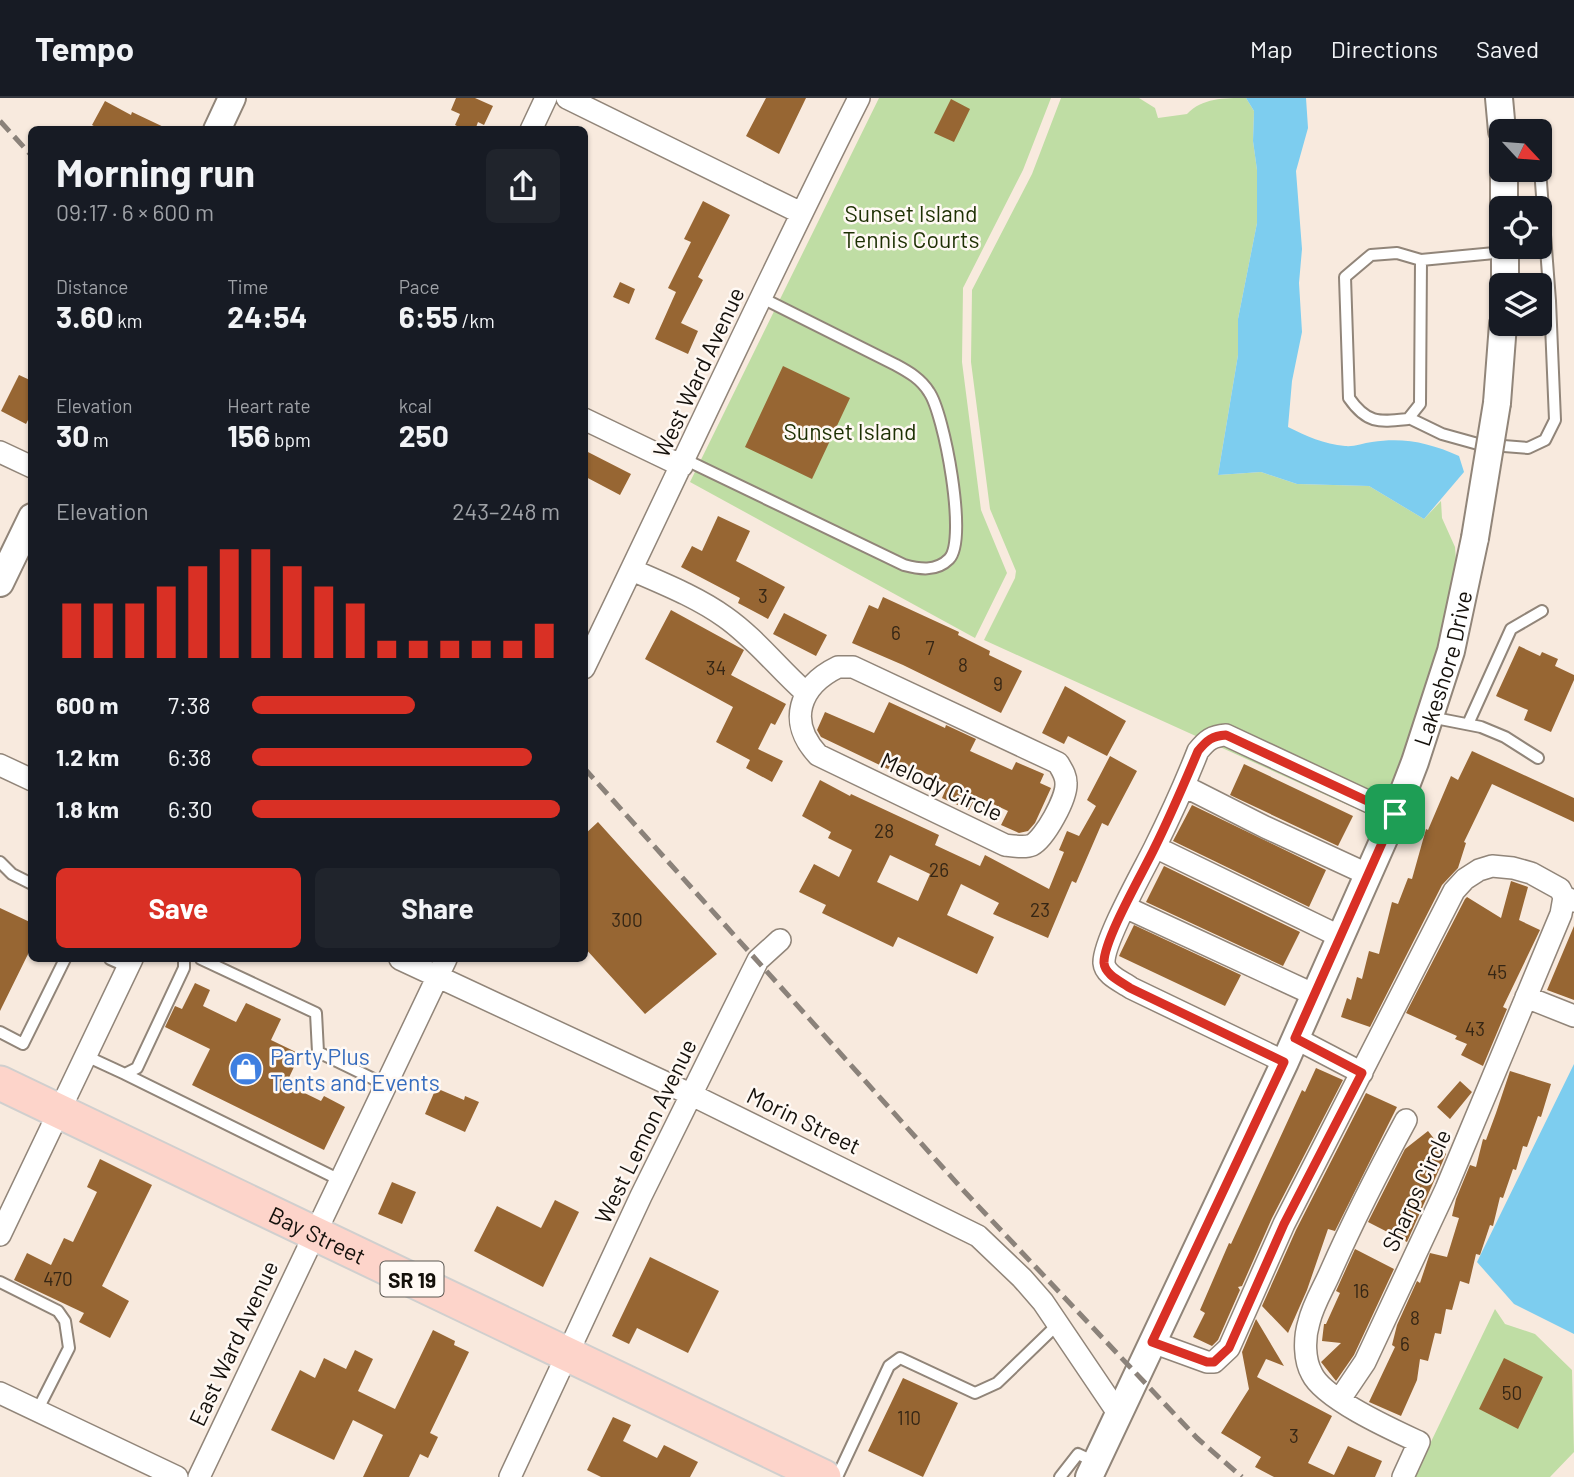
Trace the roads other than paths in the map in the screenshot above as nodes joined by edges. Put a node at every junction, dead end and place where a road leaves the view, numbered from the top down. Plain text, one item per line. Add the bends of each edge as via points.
1 (232, 98) edge
2 (546, 98) edge
3 (567, 98) edge
4 (859, 98) edge
5 (1499, 98) edge
6 (1501, 119) edge
7 (219, 126) edge
8 (533, 126) edge
9 (1541, 182) edge
10 (801, 213) junction
11 (1489, 251) edge
12 (1421, 260) junction
13 (762, 298) junction
14 (1502, 336) edge
15 (1409, 418) junction
16 (588, 421) edge
17 (0, 452) edge
18 (684, 463) junction
19 (28, 465) edge
20 (28, 525) edge
21 (632, 569) junction
22 (0, 583) edge
23 (1542, 611) dead end
24 (588, 660) edge
25 (805, 692) junction
26 (1430, 717) junction
27 (1468, 724) junction
28 (1538, 758) dead end
29 (0, 765) edge
30 (28, 778) edge
31 (1184, 786) junction
32 (1395, 814) junction
33 (1155, 847) junction
34 (0, 862) edge
35 (1370, 875) junction
36 (28, 882) edge
37 (1569, 899) edge
38 (1125, 906) junction
39 (1341, 937) junction
40 (780, 940) dead end
41 (64, 962) edge
42 (123, 962) edge
43 (184, 962) edge
44 (207, 962) edge
45 (414, 962) edge
46 (442, 968) edge
47 (1315, 995) junction
48 (1526, 997) junction
49 (1574, 1016) edge
50 (0, 1032) edge
51 (1295, 1038) junction
52 (86, 1056) junction
53 (1284, 1062) junction
54 (1362, 1073) junction
55 (125, 1074) junction
56 (0, 1083) edge
57 (386, 1085) junction
58 (692, 1095) junction
59 (60, 1111) junction
60 (1406, 1120) dead end
61 (340, 1180) junction
62 (314, 1232) junction
63 (0, 1236) edge
64 (0, 1282) edge
65 (1058, 1324) junction
66 (1152, 1342) junction
67 (569, 1353) junction
68 (0, 1393) edge
69 (1340, 1399) junction
70 (37, 1411) junction
71 (1118, 1413) junction
72 (1092, 1470) edge
73 (177, 1477) edge
74 (199, 1477) edge
75 (510, 1477) edge
76 (824, 1477) edge
77 (837, 1477) edge
78 (1060, 1477) edge
79 (1403, 1477) edge

1 - 7 street
2 - 8 street
3 - 10 street
4 - 10 street, West Ward Avenue
5 - 6 street
9 - 15 lane via 1555,420 1545,440 1528,448 1478,444
10 - 13 street, West Ward Avenue
11 - 12 lane
12 - 15 lane via 1420,404
12 - 15 lane via 1397,253 1371,255 1346,276 1349,398 1360,413 1379,422
13 - 18 street, West Ward Avenue
13 - 18 lane via 911,373 929,391 948,457 956,548 950,559 938,566 923,570 904,565
14 - 26 street, Lakeshore Drive, bridge via 1497,403 1475,538 1451,651
16 - 18 street
17 - 19 street
18 - 21 street, West Ward Avenue
20 - 22 street
21 - 24 street, West Ward Avenue
21 - 25 street via 725,617
23 - 27 lane via 1511,629
25 - 25 street, Melody Circle via 828,672 853,667 1043,754 1065,774 1065,792 1052,821 1033,844 1005,845 818,755 802,730
26 - 27 lane
26 - 32 street, Lakeshore Drive
27 - 28 lane via 1505,737
29 - 30 street
31 - 32 street via 1206,740 1226,735
31 - 33 street
31 - 35 street
32 - 35 street, Lakeshore Drive
33 - 38 street
33 - 39 street
34 - 36 lane
35 - 39 street, Lakeshore Drive
37 - 48 street, Sharps Circle
37 - 54 street, Sharps Circle via 1560,889 1513,867 1492,866 1465,879 1418,958
38 - 47 street
38 - 53 street via 1107,948 1107,972 1130,988
39 - 47 street, Lakeshore Drive
40 - 58 street, West Lemon Avenue via 758,960
41 - 50 lane via 23,1044
42 - 52 street
43 - 55 lane via 137,1068
44 - 57 lane via 316,1013 318,1052
45 - 46 street, Morin Street
46 - 57 street
46 - 58 street, Morin Street
47 - 51 street, Lakeshore Drive
48 - 49 street
48 - 69 street, Sharps Circle via 1446,1189 1365,1363
51 - 53 street, Lakeshore Drive
51 - 54 street
52 - 55 lane
52 - 59 street
53 - 66 street, Lakeshore Drive
54 - 66 street, Sharps Circle via 1284,1224 1224,1356 1207,1362
55 - 61 lane
56 - 59 main road, Bay Street / SR 19
57 - 61 street
58 - 65 street, Morin Street via 978,1236 1022,1278
58 - 67 street, West Lemon Avenue
59 - 62 main road, Bay Street / SR 19
59 - 63 street
60 - 69 street, Sharps Circle via 1309,1321 1306,1348 1311,1374
61 - 62 street
62 - 67 main road, Bay Street / SR 19
62 - 74 street, East Ward Avenue
64 - 70 lane via 58,1311 65,1321 69,1348
65 - 71 street, Morin Street
65 - 77 lane via 996,1383 975,1393 900,1358 889,1366
66 - 71 street, Lakeshore Drive
67 - 75 street, West Lemon Avenue
67 - 76 main road, Bay Street / SR 19 via 783,1463
68 - 70 street
69 - 79 street, Sharps Circle via 1371,1420 1419,1442
70 - 73 street
71 - 72 street, Lakeshore Drive
72 - 78 lane via 1078,1454

